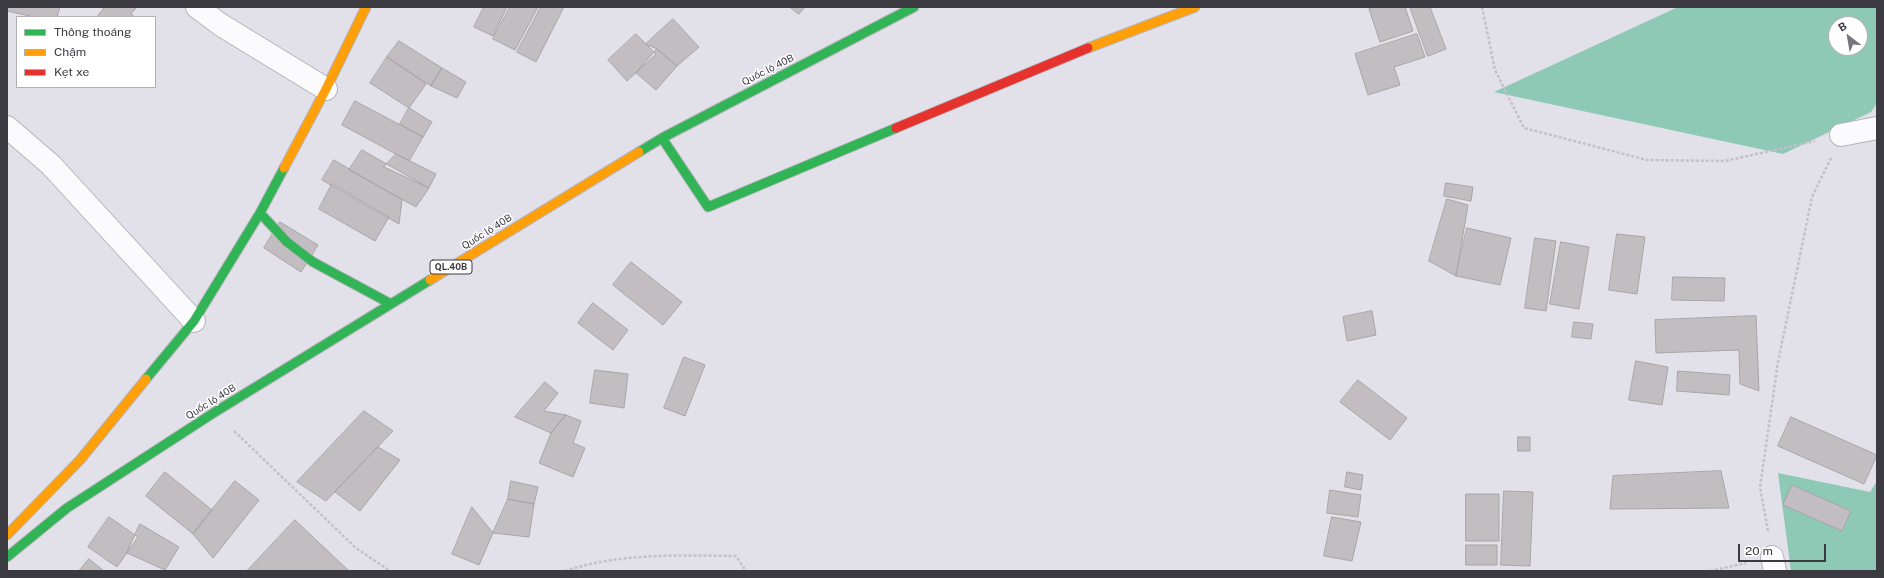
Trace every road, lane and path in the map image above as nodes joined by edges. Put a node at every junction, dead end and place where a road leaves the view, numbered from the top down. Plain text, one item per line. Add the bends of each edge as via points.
1 (197, 7) edge
2 (366, 7) edge
3 (914, 7) edge
4 (1195, 7) edge
5 (1482, 7) edge
6 (326, 88) junction
7 (7, 127) edge
8 (1877, 128) edge
9 (1841, 135) junction
10 (662, 138) junction
11 (260, 212) junction
12 (391, 304) junction
13 (194, 322) junction
14 (215, 412) junction
15 (7, 535) edge
16 (7, 557) edge
17 (1774, 564) edge
18 (390, 571) edge
19 (565, 571) edge
20 (746, 571) edge
21 (1710, 571) edge

1 - 6 street via 221,25
2 - 6 main road
3 - 10 main road, Quốc lộ 40B / QL.40B
4 - 10 main road via 1115,37 708,207
5 - 9 path via 1495,70 1524,128 1647,160 1725,160
6 - 11 main road
7 - 13 street via 51,165
8 - 9 street
9 - 17 path via 1812,197 1778,362 1760,488
10 - 12 main road, Quốc lộ 40B / QL.40B
11 - 12 main road via 287,242 313,262
11 - 13 main road
12 - 14 main road, Quốc lộ 40B / QL.40B
13 - 15 main road via 80,460
14 - 16 main road, Quốc lộ 40B / QL.40B via 67,508
14 - 18 path via 356,548
17 - 21 path
19 - 20 path via 586,564 667,555 736,556

